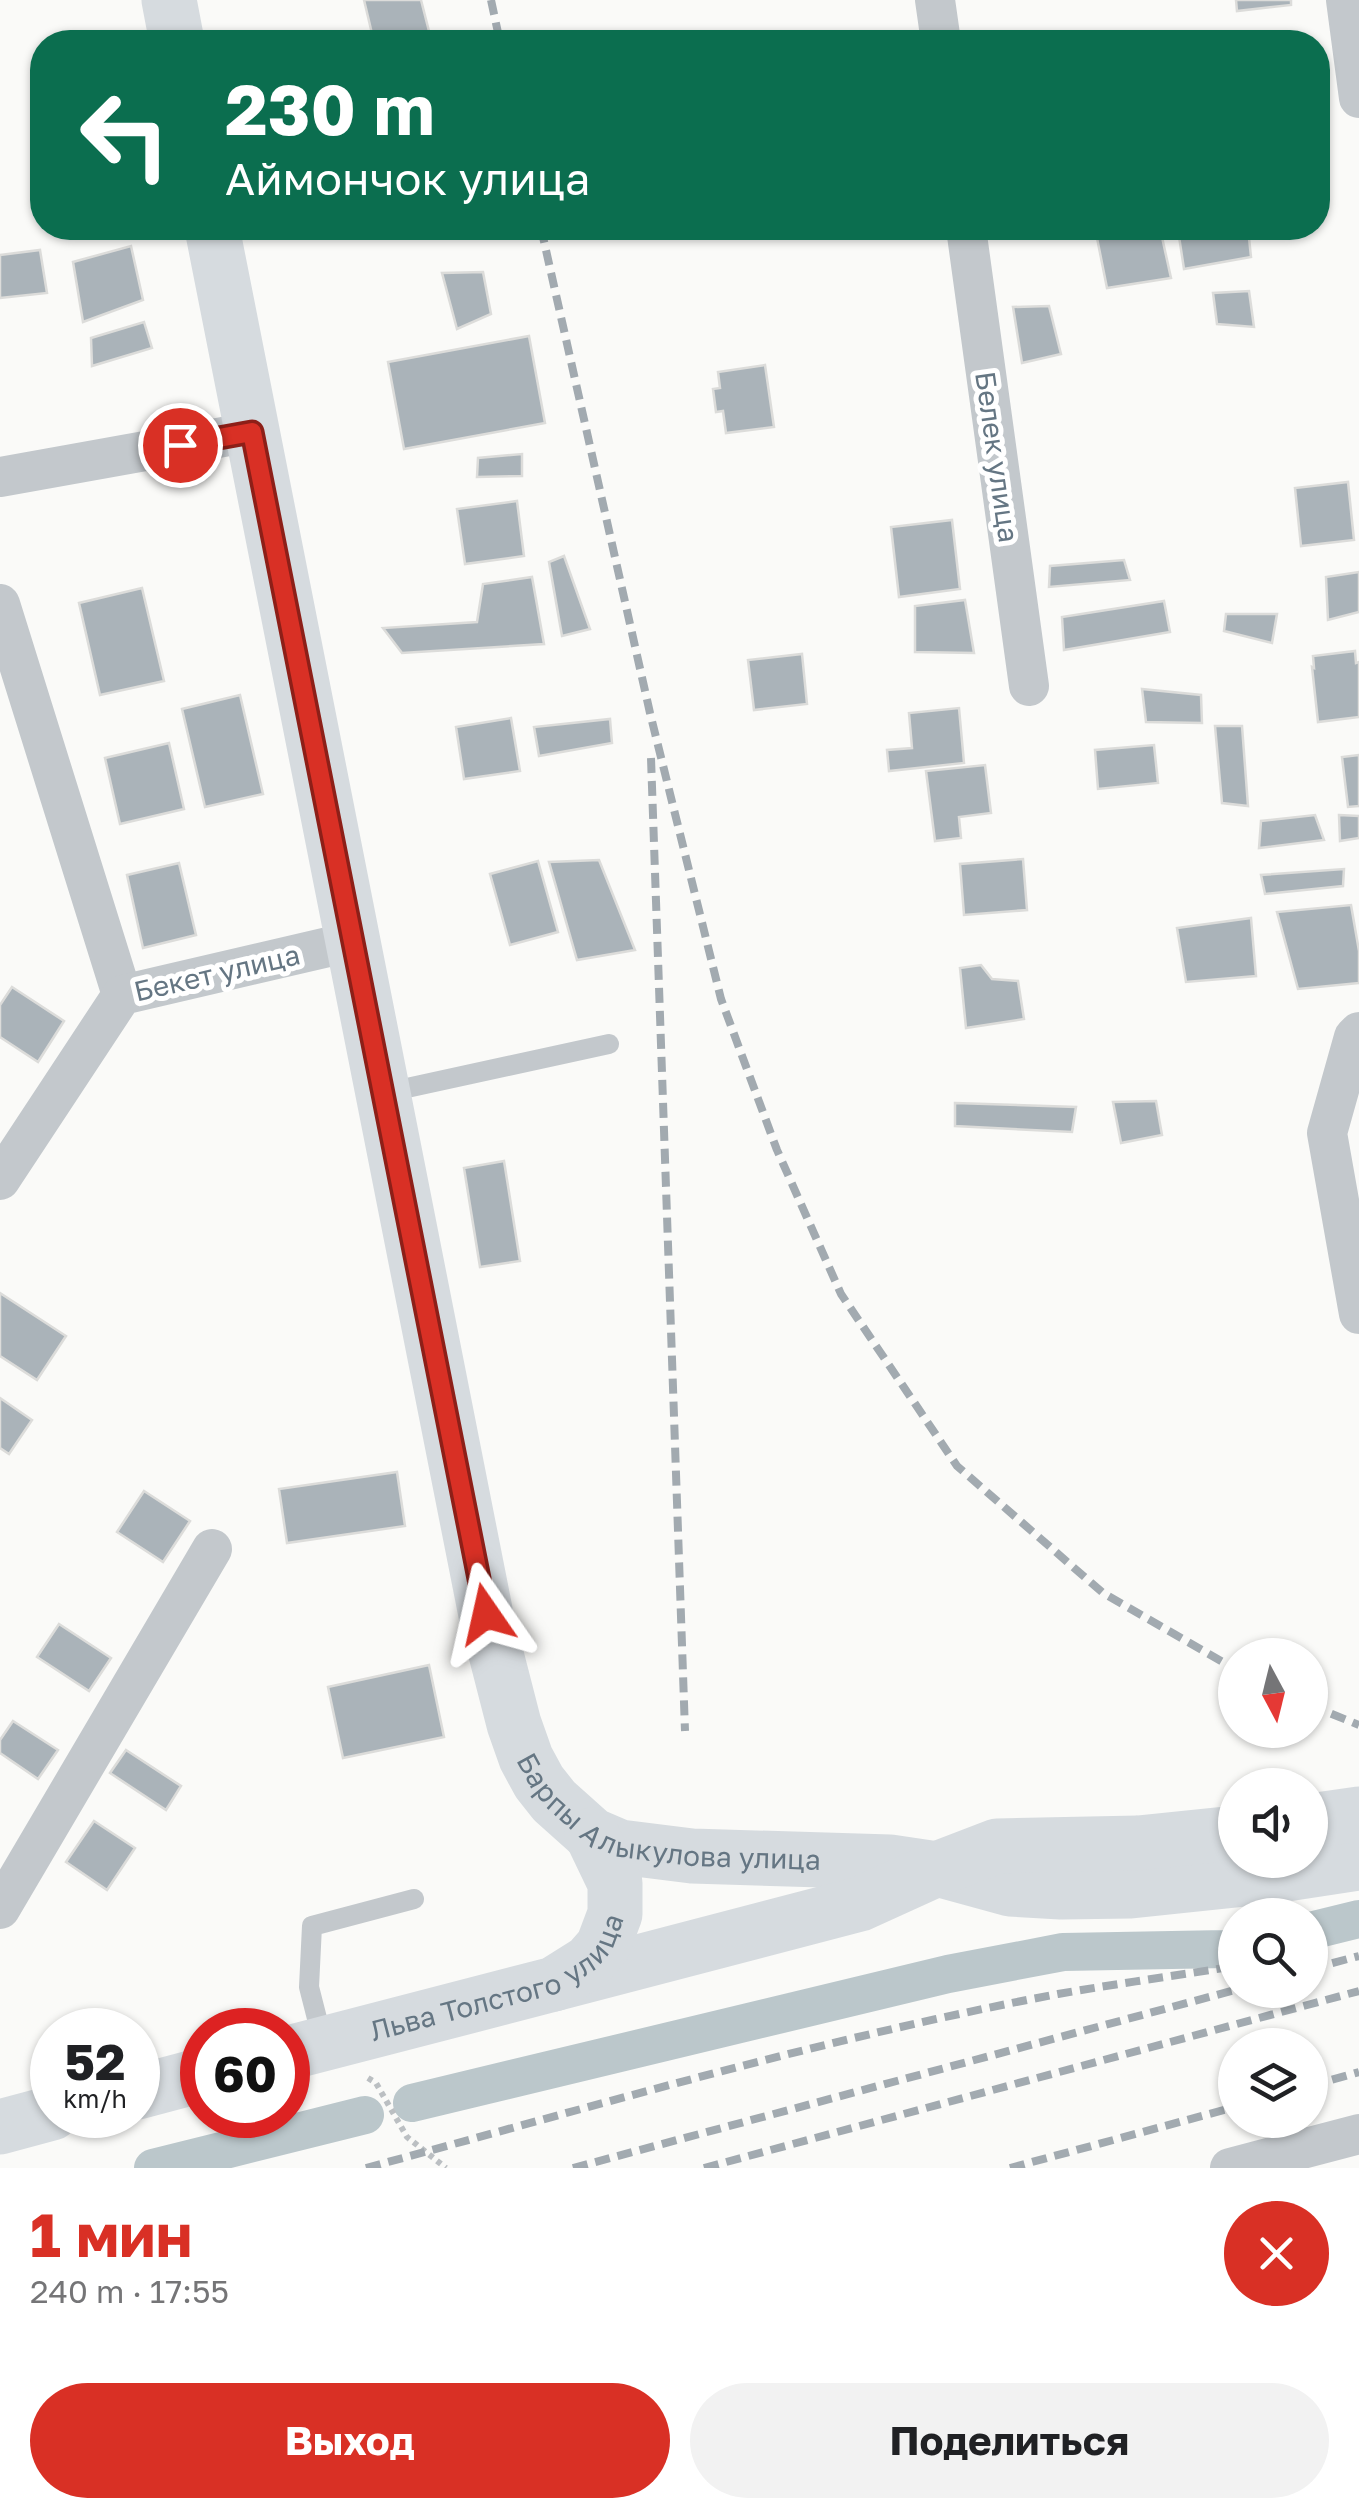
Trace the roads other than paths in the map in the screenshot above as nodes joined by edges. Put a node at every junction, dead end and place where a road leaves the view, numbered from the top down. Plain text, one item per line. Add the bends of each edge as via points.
1 (169, 0) edge
2 (935, 0) edge
3 (1346, 0) edge
4 (175, 30) edge
5 (939, 30) edge
6 (1359, 98) edge
7 (214, 240) edge
8 (968, 240) edge
9 (252, 432) junction
10 (0, 478) edge
11 (0, 604) edge
12 (1029, 686) dead end
13 (354, 941) junction
14 (122, 995) junction
15 (1359, 1032) edge
16 (609, 1044) dead end
17 (382, 1094) junction
18 (0, 1180) edge
19 (1359, 1314) edge
20 (212, 1549) dead end
21 (1359, 1814) edge
22 (1328, 1818) edge
23 (592, 1835) junction
24 (1218, 1835) edge
25 (1359, 1863) edge
26 (936, 1869) junction
27 (414, 1899) dead end
28 (0, 1909) edge
29 (554, 1984) junction
30 (308, 2008) edge
31 (310, 2047) edge
32 (30, 2120) edge
33 (0, 2127) edge
34 (1359, 2134) edge
35 (1230, 2168) edge

1 - 4 main road
2 - 5 street
3 - 6 street
7 - 9 main road, Барпы Алыкулова улица
8 - 12 street, Белек улица
9 - 10 street
9 - 13 main road, Барпы Алыкулова улица
11 - 14 street
13 - 14 street, Бекет улица
13 - 17 main road, Барпы Алыкулова улица
14 - 18 street, Бекет улица
15 - 19 street via 1327,1132
16 - 17 lane
17 - 23 main road, Барпы Алыкулова улица via 514,1724 539,1782
20 - 28 street
21 - 22 main road
23 - 26 main road, Барпы Алыкулова улица via 620,1847 692,1856
23 - 29 main road, Льва Толстого улица via 614,1883 615,1914 603,1946
24 - 26 main road via 996,1846
25 - 26 main road, Барпы Алыкулова улица via 1130,1891 1010,1889
26 - 29 main road via 860,1904
27 - 30 lane via 312,1926
29 - 31 main road, Льва Толстого улица
32 - 33 main road
34 - 35 street

